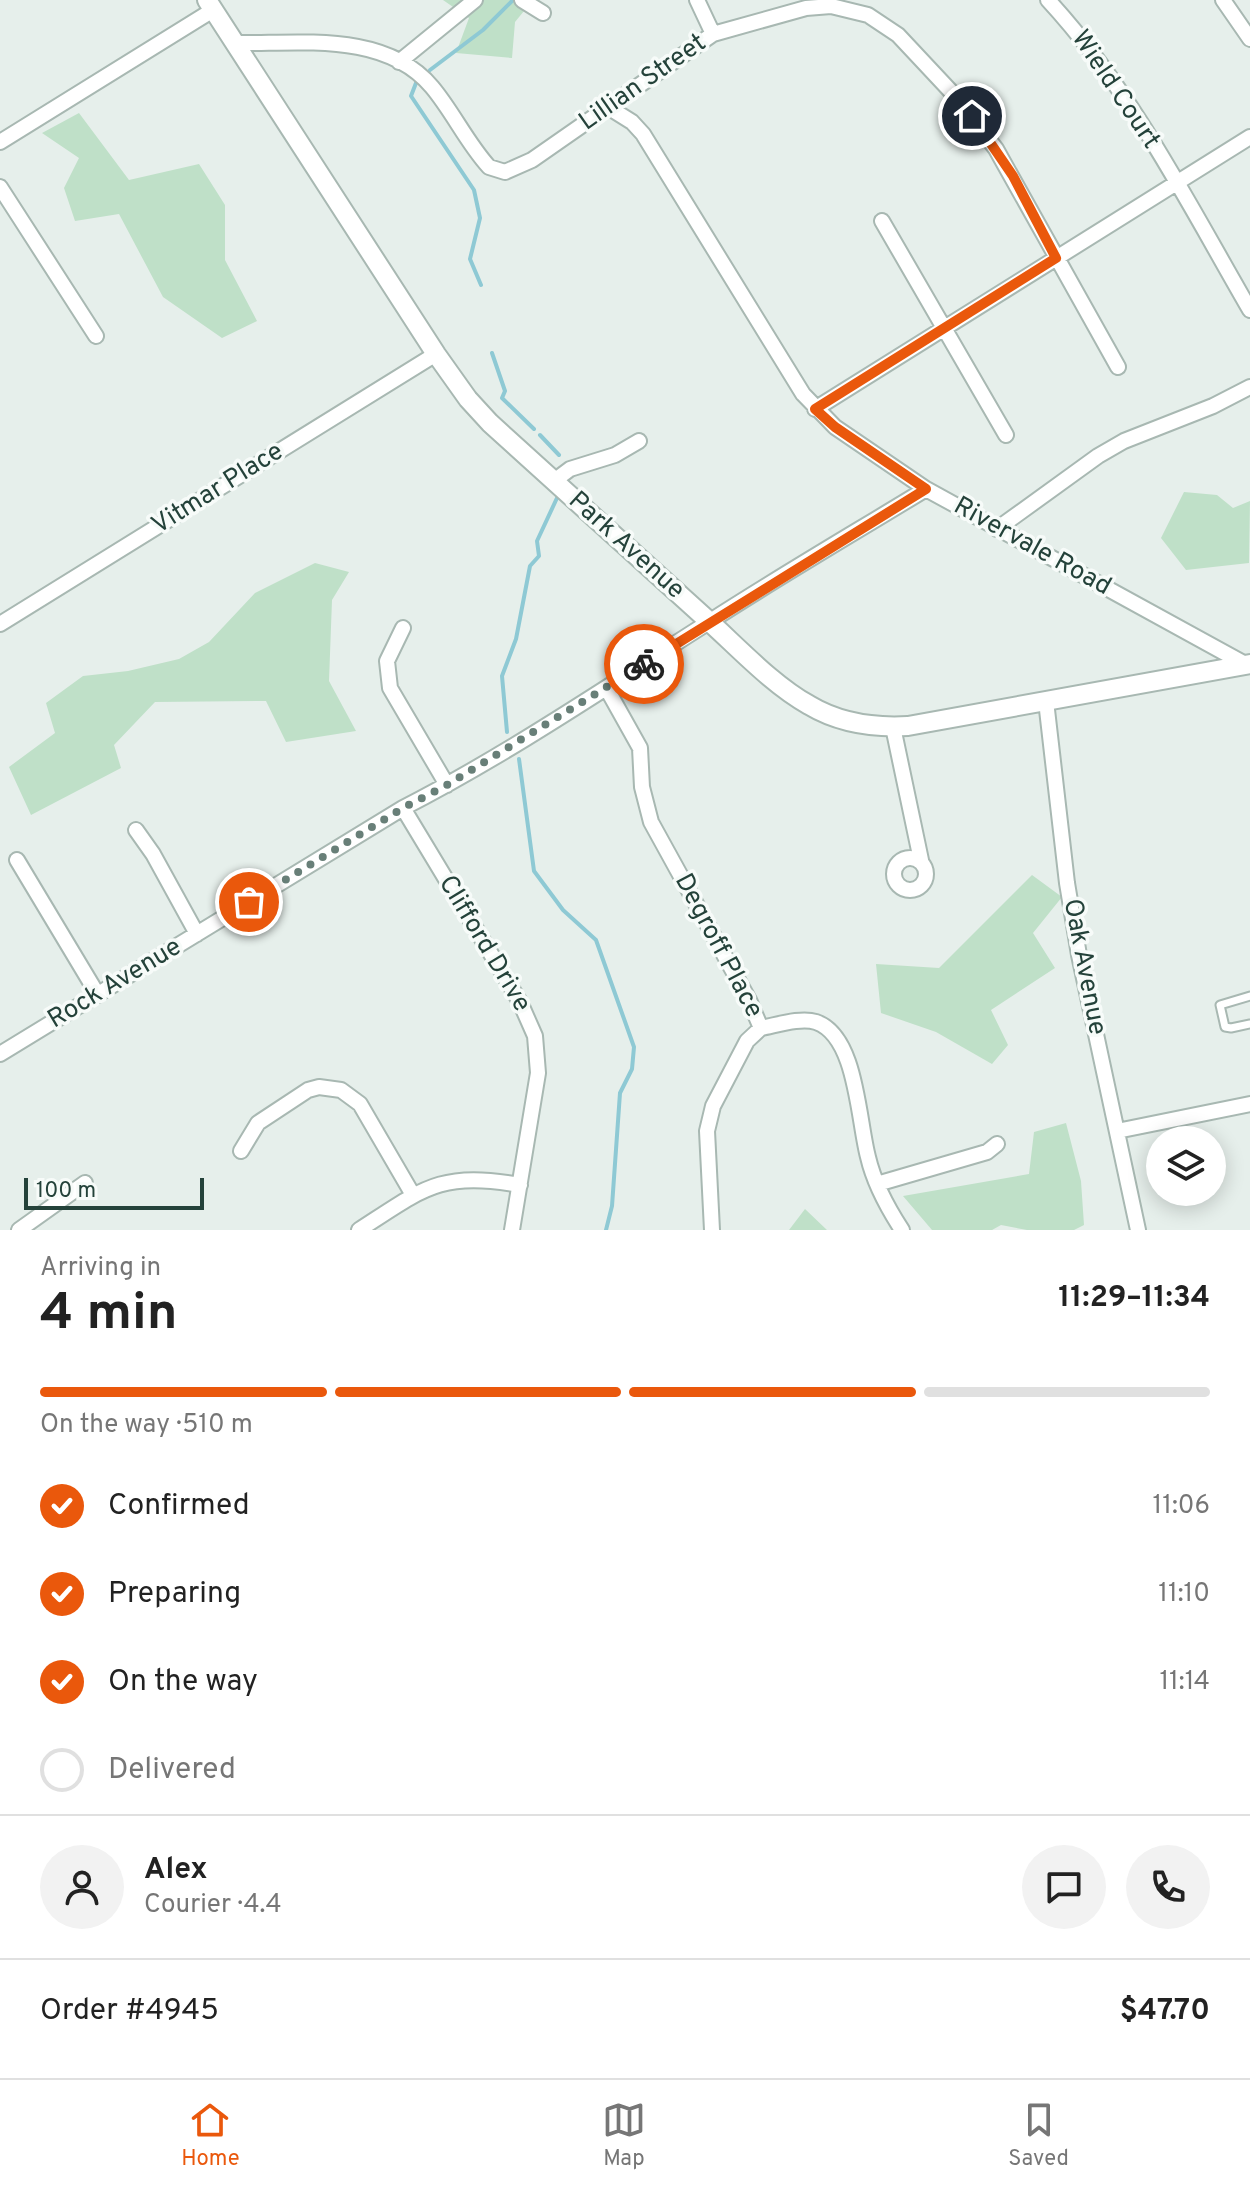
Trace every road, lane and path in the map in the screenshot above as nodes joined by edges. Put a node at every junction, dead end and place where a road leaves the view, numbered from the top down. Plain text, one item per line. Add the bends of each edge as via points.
1 (475, 0) edge
2 (697, 0) edge
3 (1048, 0) edge
4 (1223, 0) edge
5 (210, 5) edge
6 (713, 34) junction
7 (1250, 39) edge
8 (235, 43) junction
9 (399, 62) junction
10 (608, 107) junction
11 (1250, 137) edge
12 (0, 142) edge
13 (1177, 183) junction
14 (0, 187) edge
15 (882, 221) dead end
16 (1056, 258) junction
17 (1250, 310) edge
18 (944, 328) junction
19 (96, 336) dead end
20 (436, 354) junction
21 (1118, 367) dead end
22 (1250, 387) edge
23 (815, 409) junction
24 (1006, 435) dead end
25 (639, 441) dead end
26 (554, 481) junction
27 (926, 489) junction
28 (997, 529) junction
29 (709, 621) junction
30 (0, 624) edge
31 (403, 628) dead end
32 (1248, 664) edge
33 (607, 689) junction
34 (1046, 701) junction
35 (893, 727) junction
36 (447, 785) junction
37 (403, 808) junction
38 (136, 830) dead end
39 (17, 860) dead end
40 (921, 860) dead end
41 (197, 934) junction
42 (98, 995) junction
43 (1250, 996) edge
44 (1250, 1024) edge
45 (761, 1028) junction
46 (0, 1054) edge
47 (1250, 1104) edge
48 (1117, 1131) junction
49 (997, 1144) dead end
50 (241, 1151) dead end
51 (85, 1183) dead end
52 (877, 1184) junction
53 (520, 1185) junction
54 (413, 1195) junction
55 (19, 1230) edge
56 (359, 1230) edge
57 (512, 1230) edge
58 (712, 1230) edge
59 (902, 1230) edge
60 (1138, 1230) edge

1 - 9 street
2 - 6 street
3 - 13 street, Wield Court via 1117,84
4 - 7 street
5 - 8 street, Park Avenue
5 - 12 street
6 - 10 street, Lillian Street
6 - 16 street, Lillian Street via 814,7 850,9 885,24 957,98 996,149
8 - 9 street, Lillian Street via 351,44
8 - 20 street, Park Avenue
9 - 10 street, Lillian Street via 433,87 477,154 497,171 532,160
10 - 23 street, Rivervale Road via 643,134
11 - 13 street
13 - 16 street
13 - 17 street, Wield Court
14 - 19 street
15 - 18 street
16 - 18 street
16 - 21 street, Lillian Street
18 - 23 street
18 - 24 street
20 - 26 street, Park Avenue via 483,415
20 - 30 street, Vitmar Place
22 - 28 street via 1124,441
23 - 27 street, Rivervale Road
25 - 26 street via 570,469
26 - 29 street, Park Avenue
27 - 28 street, Rivervale Road
27 - 29 street, Rock Avenue
28 - 32 street, Rivervale Road
29 - 33 street, Rock Avenue
29 - 35 street, Park Avenue via 807,705 847,721
31 - 36 street via 387,661 390,688
32 - 34 street, Park Avenue
33 - 36 street, Rock Avenue
33 - 45 street, Degroff Place via 640,748 651,822
34 - 35 street, Park Avenue
34 - 48 street, Oak Avenue via 1067,883
35 - 40 street
36 - 37 street, Rock Avenue
37 - 41 street, Rock Avenue
37 - 53 street, Clifford Drive via 520,1002 535,1036 538,1073
38 - 41 street
39 - 42 street
41 - 42 street, Rock Avenue
42 - 46 street, Rock Avenue
43 - 44 lane via 1220,1005 1225,1027
45 - 52 street, Degroff Place via 809,1020 835,1036 849,1064
45 - 58 street via 742,1048 713,1106 707,1131
47 - 48 street
48 - 60 street, Oak Avenue
49 - 52 street via 987,1152
50 - 54 street via 258,1123 308,1090 330,1087 360,1104
51 - 55 street
52 - 59 street, Degroff Place
53 - 54 street via 470,1179
53 - 57 street, Clifford Drive
54 - 56 street

